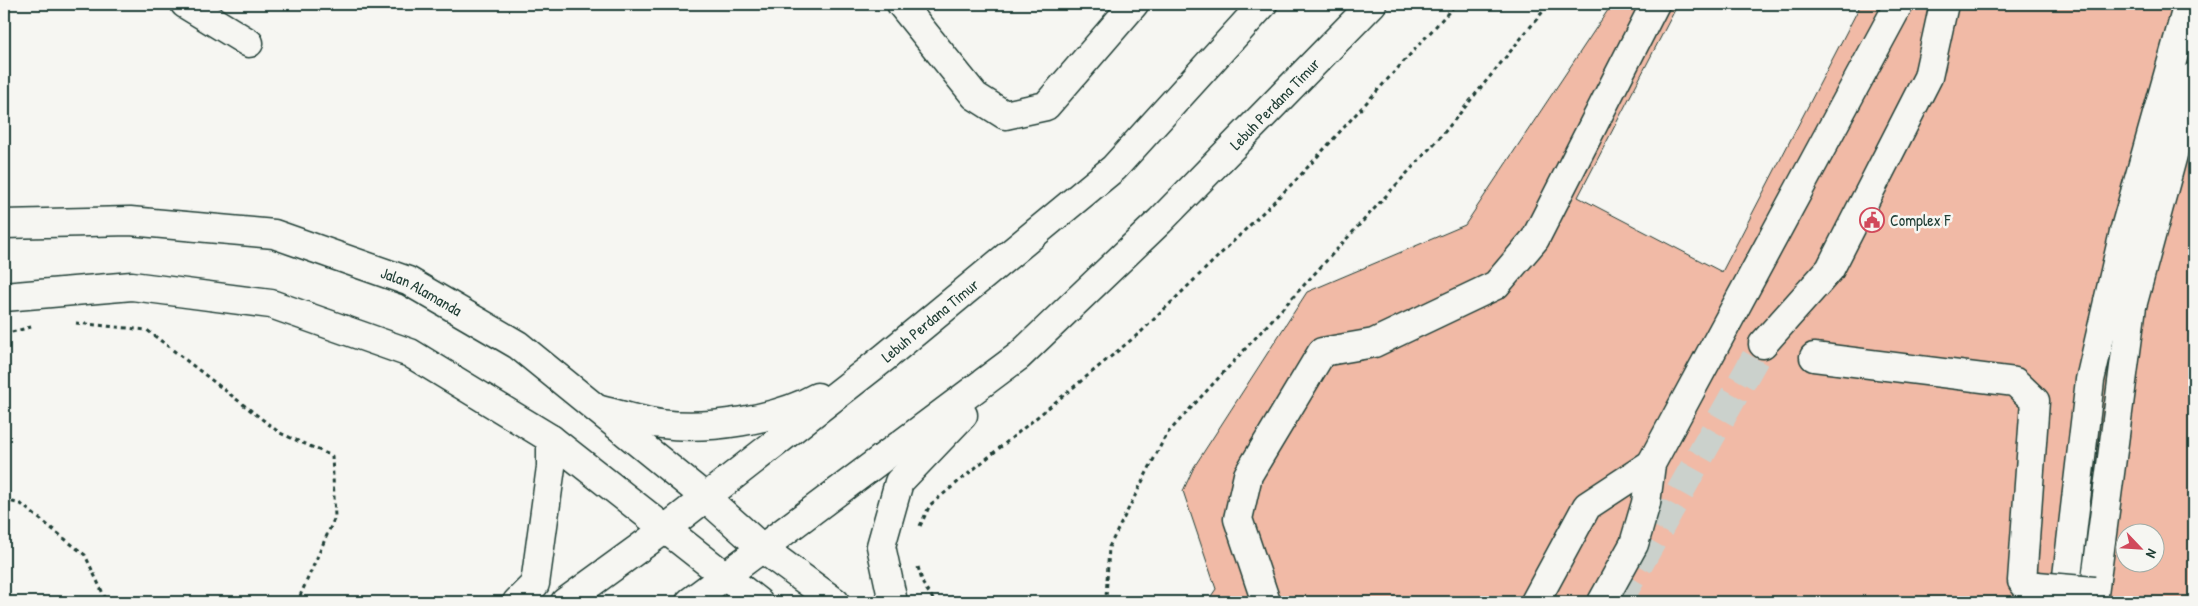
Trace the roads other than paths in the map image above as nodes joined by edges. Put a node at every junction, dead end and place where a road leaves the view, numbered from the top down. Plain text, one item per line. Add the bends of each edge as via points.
1 (185, 4) edge
2 (900, 4) edge
3 (1134, 4) edge
4 (1263, 4) edge
5 (1372, 4) edge
6 (1655, 4) edge
7 (1899, 4) edge
8 (1944, 4) edge
9 (2188, 4) edge
10 (250, 43) dead end
11 (2194, 77) edge
12 (4, 224) edge
13 (4, 297) edge
14 (1763, 344) tunnel mouth
15 (1019, 356) junction
16 (1814, 357) dead end
17 (884, 358) junction
18 (597, 409) junction
19 (551, 439) junction
20 (1651, 464) junction
21 (705, 497) junction
22 (664, 530) junction
23 (763, 549) junction
24 (725, 576) junction
25 (2036, 594) edge
26 (2093, 597) edge
27 (518, 602) edge
28 (565, 602) edge
29 (690, 602) edge
30 (758, 602) edge
31 (835, 602) edge
32 (893, 602) edge
33 (1266, 602) edge
34 (1535, 602) edge
35 (1602, 602) edge
36 (2064, 602) edge

1 - 10 main road
2 - 3 main road via 975,96 1005,115 1046,106
4 - 17 main road, Lebuh Perdana Timur via 1114,168
5 - 15 main road, Lebuh Perdana Timur via 1160,221
6 - 33 main road via 1535,239 1496,285 1374,343 1322,352 1248,475 1238,519
7 - 20 main road
8 - 14 main road via 1928,77 1830,269
9 - 36 main road via 2124,232 2090,380
11 - 26 main road via 2132,306
12 - 18 main road, Jalan Alamanda via 130,221 274,234 408,281 518,345
13 - 19 main road via 132,286 271,304 410,352
15 - 23 main road, Lebuh Perdana Timur
15 - 32 main road via 899,482 881,546
16 - 25 main road via 2015,382 2035,401 2022,581
17 - 18 main road via 801,406 770,416 707,425 661,424
17 - 21 main road, Lebuh Perdana Timur
18 - 21 main road, Jalan Alamanda
19 - 22 main road
19 - 27 main road via 551,467 535,584
20 - 34 main road via 1587,506
20 - 35 main road via 1646,503 1634,544
21 - 22 main road, Lebuh Perdana Timur
21 - 23 main road, Jalan Alamanda
22 - 24 main road
22 - 28 main road, Lebuh Perdana Timur
23 - 24 main road, Lebuh Perdana Timur
23 - 31 main road, Jalan Alamanda
24 - 29 main road, Lebuh Perdana Timur
24 - 30 main road
25 - 26 main road, bridge

